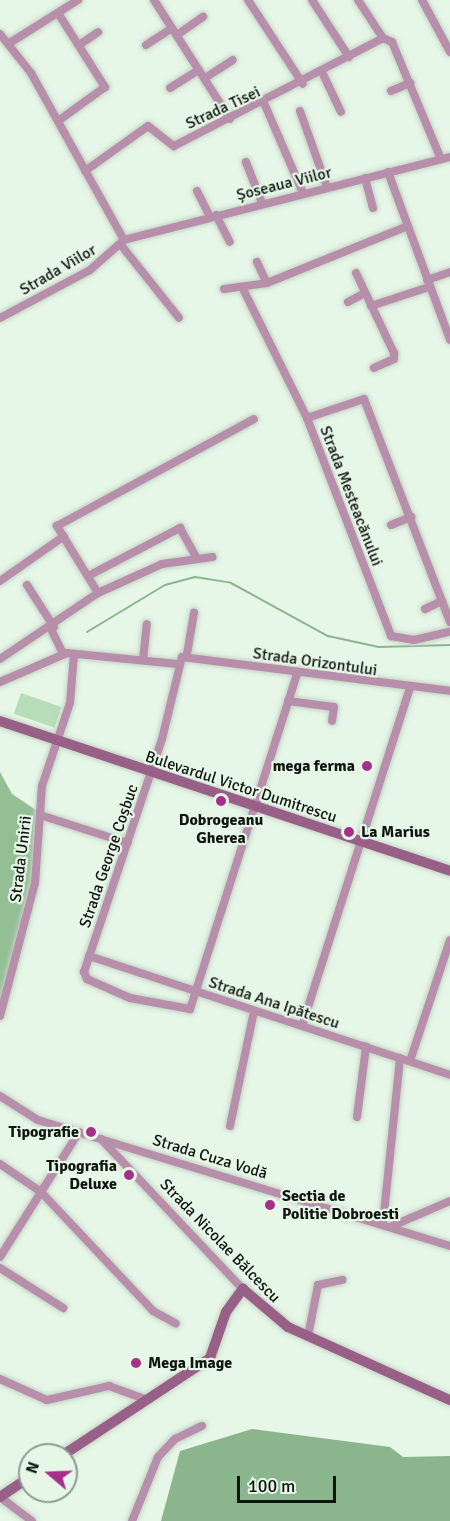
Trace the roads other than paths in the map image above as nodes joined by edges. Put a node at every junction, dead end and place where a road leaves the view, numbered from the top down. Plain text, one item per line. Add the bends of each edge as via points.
1 (78, 0) edge
2 (154, 0) edge
3 (248, 0) edge
4 (312, 0) edge
5 (358, 0) edge
6 (422, 0) edge
7 (58, 13) junction
8 (203, 17) dead end
9 (174, 31) junction
10 (98, 32) dead end
11 (0, 34) edge
12 (383, 38) junction
13 (8, 44) junction
14 (79, 45) junction
15 (146, 45) dead end
16 (450, 52) edge
17 (349, 57) junction
18 (233, 60) dead end
19 (199, 70) junction
20 (322, 72) junction
21 (204, 78) junction
22 (410, 83) junction
23 (303, 84) junction
24 (170, 88) dead end
25 (391, 91) dead end
26 (264, 103) junction
27 (300, 111) dead end
28 (341, 112) dead end
29 (230, 119) junction
30 (58, 121) junction
31 (450, 157) edge
32 (441, 159) junction
33 (246, 162) dead end
34 (85, 171) junction
35 (388, 172) junction
36 (365, 178) junction
37 (327, 187) junction
38 (197, 191) dead end
39 (303, 193) junction
40 (262, 203) junction
41 (374, 208) dead end
42 (213, 216) junction
43 (408, 226) junction
44 (230, 242) dead end
45 (123, 243) junction
46 (257, 262) dead end
47 (450, 272) edge
48 (356, 273) dead end
49 (267, 283) junction
50 (428, 283) junction
51 (243, 289) junction
52 (224, 290) dead end
53 (365, 293) junction
54 (348, 302) dead end
55 (371, 306) junction
56 (0, 318) edge
57 (179, 318) dead end
58 (447, 323) edge
59 (450, 340) edge
60 (374, 368) dead end
61 (307, 418) junction
62 (254, 419) dead end
63 (411, 517) junction
64 (391, 525) dead end
65 (64, 536) junction
66 (213, 556) dead end
67 (196, 557) junction
68 (90, 575) junction
69 (0, 581) edge
70 (27, 585) dead end
71 (98, 593) junction
72 (442, 601) junction
73 (425, 609) dead end
74 (194, 613) dead end
75 (450, 622) edge
76 (147, 624) dead end
77 (52, 628) junction
78 (450, 632) edge
79 (63, 654) junction
80 (74, 654) junction
81 (187, 654) junction
82 (0, 659) edge
83 (143, 660) junction
84 (178, 662) junction
85 (297, 674) junction
86 (0, 682) edge
87 (410, 688) junction
88 (450, 691) edge
89 (288, 701) junction
90 (0, 721) edge
91 (333, 721) dead end
92 (57, 741) junction
93 (151, 773) junction
94 (256, 808) junction
95 (40, 815) junction
96 (128, 843) junction
97 (362, 843) junction
98 (450, 871) edge
99 (450, 940) edge
100 (89, 956) junction
101 (196, 992) junction
102 (254, 1011) junction
103 (0, 1016) edge
104 (302, 1026) junction
105 (366, 1047) junction
106 (400, 1058) junction
107 (410, 1061) junction
108 (450, 1075) edge
109 (0, 1096) edge
110 (357, 1116) dead end
111 (230, 1126) dead end
112 (79, 1132) junction
113 (100, 1138) junction
114 (0, 1164) edge
115 (41, 1192) junction
116 (450, 1201) edge
117 (383, 1223) junction
118 (392, 1226) junction
119 (450, 1246) edge
120 (0, 1257) edge
121 (0, 1268) edge
122 (342, 1280) dead end
123 (243, 1289) junction
124 (63, 1308) dead end
125 (176, 1324) dead end
126 (308, 1336) junction
127 (0, 1379) edge
128 (449, 1396) edge
129 (145, 1399) junction
130 (202, 1426) dead end
131 (78, 1445) edge
132 (18, 1485) edge
133 (0, 1497) edge
134 (32, 1521) edge
135 (132, 1521) edge

1 - 7 street
2 - 9 street
3 - 23 street
4 - 17 street
5 - 12 street
6 - 16 street
7 - 13 street
7 - 14 street
8 - 9 street
9 - 15 street
9 - 19 street
10 - 14 street
11 - 13 street
12 - 17 street, Strada Tisei
12 - 22 street via 392,42
13 - 30 street
14 - 30 street via 105,87
17 - 20 street, Strada Tisei
18 - 21 street
19 - 21 street
19 - 24 street
20 - 23 street, Strada Tisei
20 - 28 street
21 - 29 street
22 - 25 street
22 - 32 street
23 - 26 street, Strada Tisei
26 - 29 street, Strada Tisei
26 - 39 street
27 - 37 street
29 - 34 street, Strada Tisei via 174,146 148,126
30 - 34 street
31 - 32 street, Șoseaua Viilor
32 - 35 street, Șoseaua Viilor
33 - 40 street
34 - 45 street
35 - 36 street, Șoseaua Viilor
35 - 43 street
36 - 37 street, Șoseaua Viilor
36 - 41 street
37 - 39 street, Șoseaua Viilor
38 - 42 street
39 - 40 street, Șoseaua Viilor
40 - 42 street, Șoseaua Viilor
42 - 44 street
42 - 45 street, Șoseaua Viilor
43 - 49 street
43 - 50 street
45 - 56 street, Strada Viilor via 90,270
45 - 57 street
46 - 49 street
47 - 50 street
48 - 53 street
49 - 51 street
50 - 55 street
50 - 58 street
51 - 52 street
51 - 61 street
53 - 54 street
53 - 55 street
55 - 60 street via 395,356
58 - 59 street
61 - 63 street, Strada Mesteacănului via 363,397
61 - 78 street, Strada Mesteacănului via 391,636 414,640
62 - 65 street via 57,525
63 - 64 street, Strada Mesteacănului
63 - 72 street, Strada Mesteacănului
65 - 68 street
65 - 69 street
66 - 67 street
67 - 68 street via 180,528
67 - 71 street via 162,564
68 - 71 street
70 - 77 street
71 - 77 street
72 - 73 street
72 - 75 street, Strada Mesteacănului
74 - 81 street
76 - 83 street
77 - 79 street
77 - 82 street
79 - 80 street
79 - 86 street
80 - 83 street
80 - 92 street, Strada Unirii via 70,703
81 - 84 street
81 - 85 street, Strada Orizontului
83 - 84 street
84 - 93 street, Strada George Coșbuc
85 - 87 street, Strada Orizontului
85 - 89 street
87 - 88 street, Strada Orizontului
87 - 97 street
89 - 91 street via 334,707
89 - 94 street
90 - 92 street, Bulevardul Victor Dumitrescu
92 - 93 street, Bulevardul Victor Dumitrescu
92 - 95 street, Strada Unirii via 44,777
93 - 94 street, Bulevardul Victor Dumitrescu
93 - 96 street, Strada George Coșbuc
94 - 97 street, Bulevardul Victor Dumitrescu
94 - 101 street
95 - 96 street
95 - 103 street, Strada Unirii via 35,883
96 - 100 street, Strada George Coșbuc
97 - 98 street, Bulevardul Victor Dumitrescu
97 - 104 street
99 - 107 street
100 - 101 street, Strada Ana Ipătescu
100 - 101 street via 85,977 130,999 186,1012
101 - 102 street, Strada Ana Ipătescu
102 - 104 street, Strada Ana Ipătescu
102 - 111 street
104 - 105 street, Strada Ana Ipătescu
105 - 106 street, Strada Ana Ipătescu
105 - 110 street
106 - 107 street, Strada Ana Ipătescu
106 - 117 street
107 - 108 street, Strada Ana Ipătescu
109 - 112 street via 28,1115
112 - 113 street
112 - 115 street
113 - 117 street, Strada Cuza Vodă
113 - 123 street, Strada Nicolae Bălcescu
114 - 115 street
115 - 120 street
115 - 125 street via 156,1314
116 - 118 street
117 - 118 street, Strada Cuza Vodă
118 - 119 street, Strada Cuza Vodă
121 - 124 street
122 - 126 street via 318,1285
123 - 126 street, Strada Nicolae Bălcescu via 271,1316
123 - 129 street via 226,1312 210,1358
126 - 128 street, Strada Nicolae Bălcescu
127 - 129 street via 47,1400 109,1386
129 - 131 street
130 - 135 street via 175,1439 158,1457
132 - 133 street
133 - 134 street

